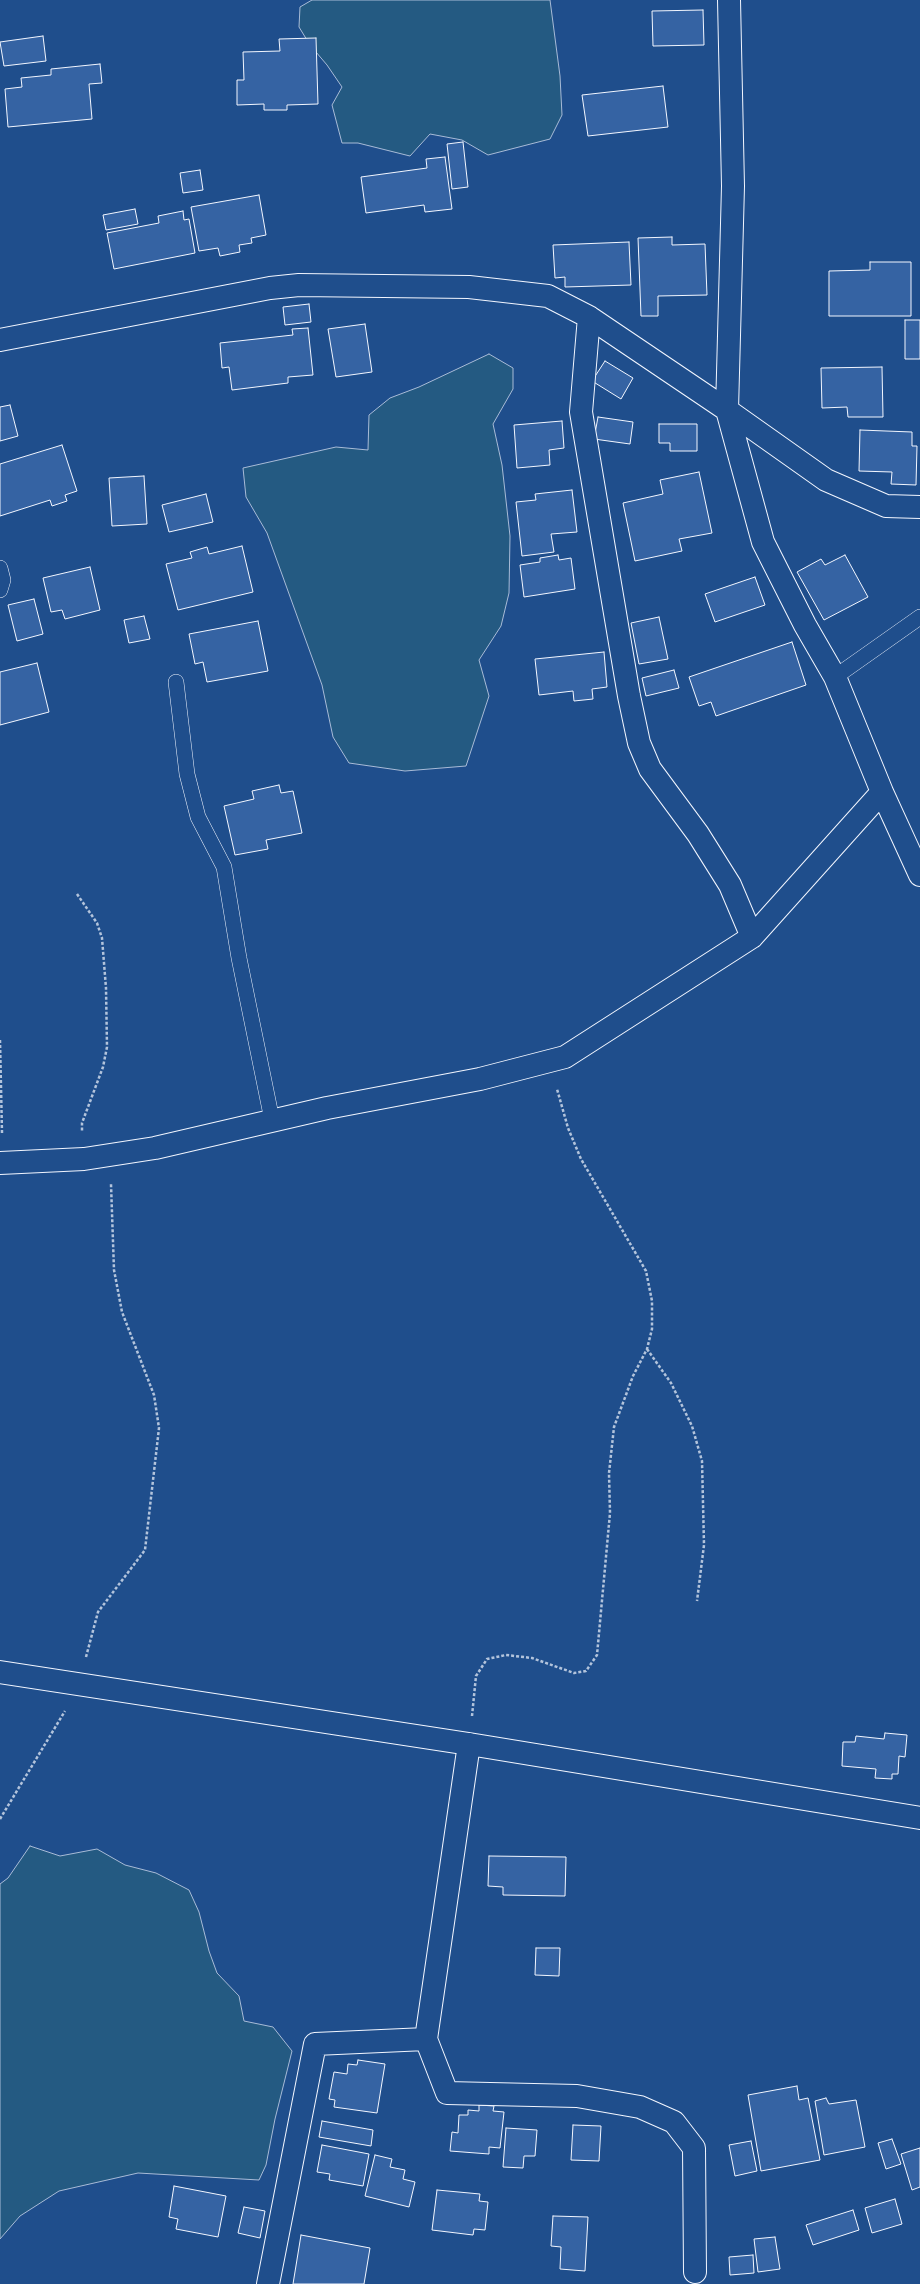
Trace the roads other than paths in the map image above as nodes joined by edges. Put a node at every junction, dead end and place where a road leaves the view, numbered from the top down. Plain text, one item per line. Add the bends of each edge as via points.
1 (729, 0) edge
2 (589, 317) junction
3 (0, 340) edge
4 (727, 410) junction
5 (920, 507) edge
6 (0, 568) edge
7 (0, 590) edge
8 (920, 616) edge
9 (835, 677) junction
10 (176, 682) dead end
11 (882, 792) junction
12 (920, 875) edge
13 (752, 937) junction
14 (272, 1120) junction
15 (1, 1163) edge
16 (0, 1672) edge
17 (469, 1744) junction
18 (920, 1818) edge
19 (426, 2039) junction
20 (695, 2272) dead end
21 (268, 2284) edge

1 - 4 street via 733,186
2 - 3 street via 548,296 469,287 299,285 270,288
2 - 4 street
2 - 13 street via 581,412 639,743 650,769 698,834 730,885
4 - 5 street via 826,480 886,506
4 - 9 street via 763,542
6 - 7 lane via 3,580
8 - 9 lane
9 - 11 street
10 - 14 lane via 187,774 198,817 224,867 239,958
11 - 12 street
11 - 13 street
13 - 14 street via 565,1057 480,1079
14 - 15 street via 115,1156
16 - 17 street
17 - 18 street
17 - 19 street
19 - 20 street via 447,2093 577,2096 640,2107 674,2122 694,2148
19 - 21 street via 315,2044

